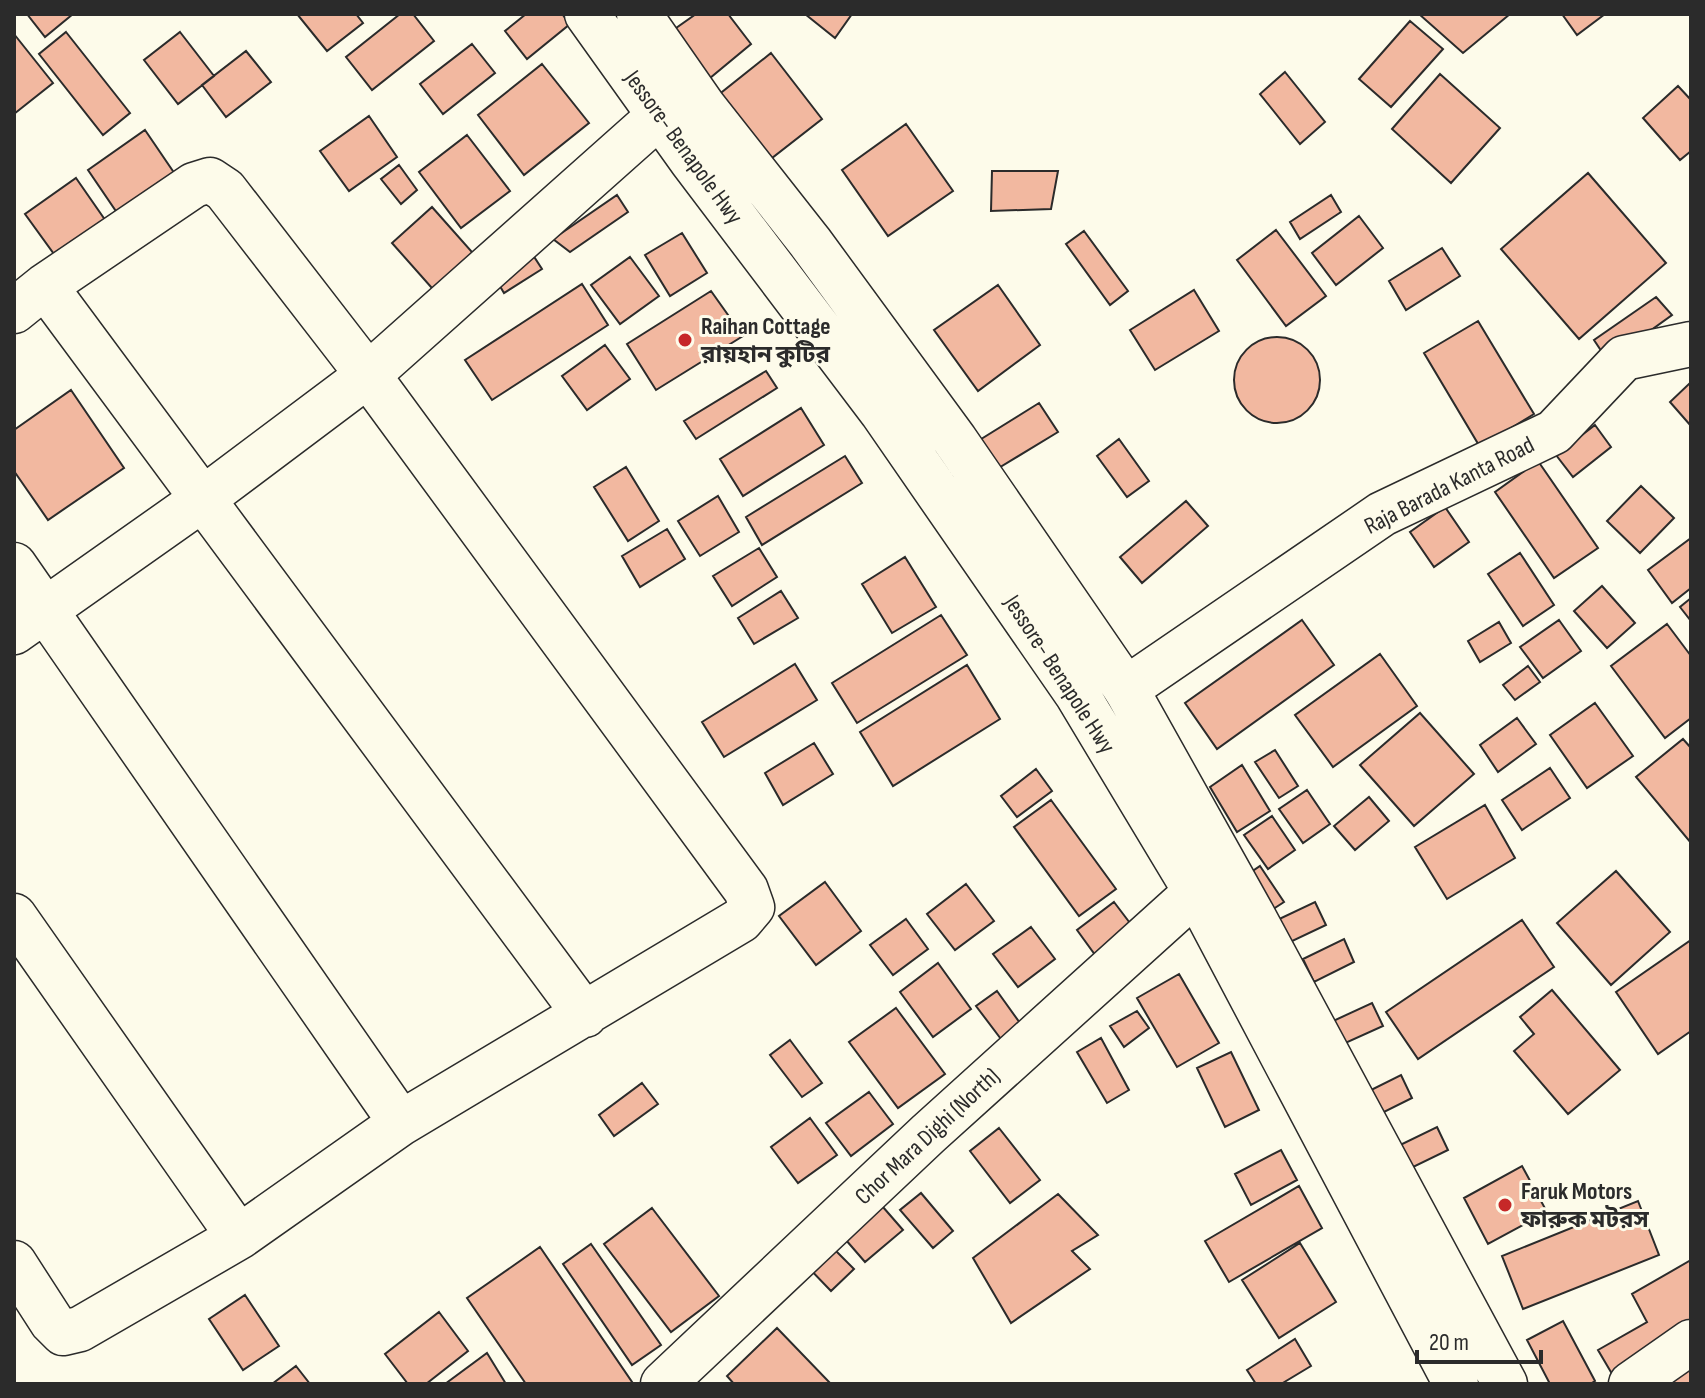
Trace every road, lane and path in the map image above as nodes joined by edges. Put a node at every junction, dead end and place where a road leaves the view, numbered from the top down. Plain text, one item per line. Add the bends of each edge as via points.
1 (587, 14) edge
2 (639, 14) edge
3 (659, 116) junction
4 (30, 298) edge
5 (1691, 344) edge
6 (368, 375) junction
7 (204, 498) junction
8 (14, 565) edge
9 (30, 620) edge
10 (1126, 689) junction
11 (1196, 892) junction
12 (14, 916) edge
13 (585, 1015) junction
14 (401, 1123) junction
15 (239, 1237) junction
16 (14, 1263) edge
17 (1691, 1342) edge
18 (663, 1384) edge
19 (1456, 1384) edge
20 (1505, 1384) edge
21 (1631, 1384) edge

1 - 3 main road, Jessore- Benapole Hwy
2 - 10 main road, Jessore- Benapole Hwy via 955,440
3 - 6 main road
3 - 11 main road, Jessore- Benapole Hwy via 882,412 1068,681
4 - 6 main road via 194,185 210,180 225,190
4 - 7 main road
5 - 10 main road, Raja Barada Kanta Road via 1624,358 1554,432 1382,514
6 - 7 main road
6 - 13 main road via 746,890 752,907 741,920
7 - 9 main road
7 - 13 main road
8 - 9 main road
9 - 14 main road
10 - 20 main road, Jessore- Benapole Hwy
11 - 18 main road, Chor Mara Dighi (North)
11 - 19 main road, Jessore- Benapole Hwy
12 - 15 main road
13 - 14 main road
14 - 15 main road
15 - 16 main road via 80,1329 63,1333
17 - 21 main road

